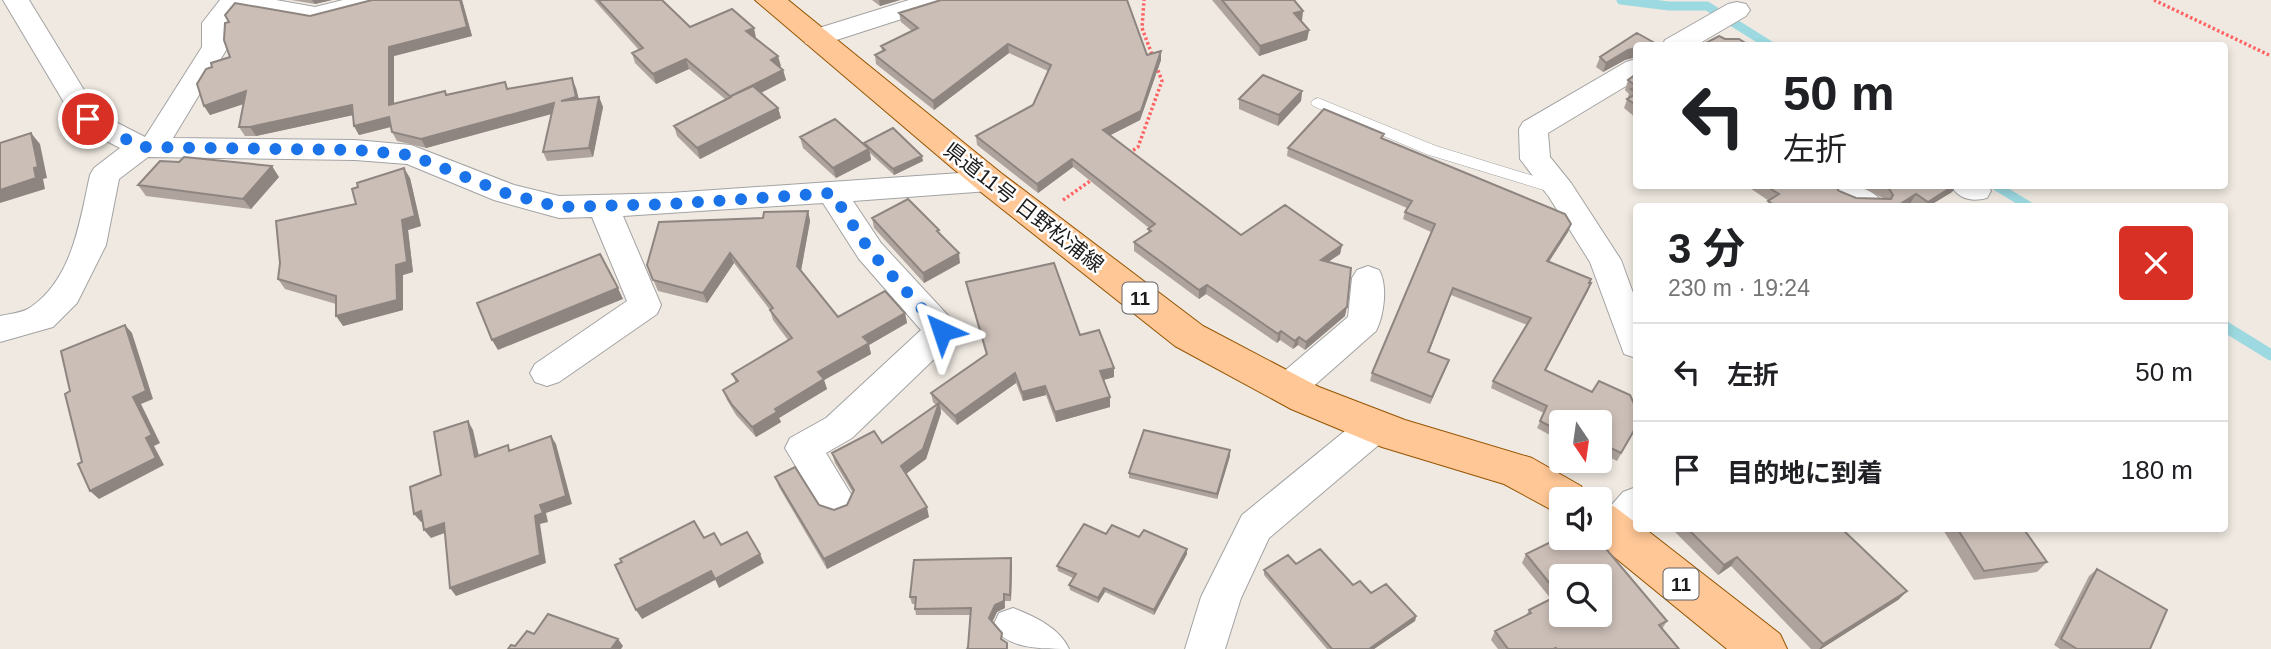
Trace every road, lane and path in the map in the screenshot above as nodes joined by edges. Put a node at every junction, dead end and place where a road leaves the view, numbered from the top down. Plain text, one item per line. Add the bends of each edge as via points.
1 (16, 0) edge
2 (373, 0) edge
3 (770, 0) edge
4 (936, 0) edge
5 (1144, 0) edge
6 (2154, 0) edge
7 (1722, 24) dead end
8 (815, 38) junction
9 (1684, 42) edge
10 (2271, 56) edge
11 (1633, 70) edge
12 (1318, 103) dead end
13 (147, 147) junction
14 (1127, 155) edge
15 (1093, 179) edge
16 (989, 181) junction
17 (1843, 189) edge
18 (1560, 190) junction
19 (832, 193) junction
20 (1865, 203) edge
21 (603, 206) junction
22 (1037, 218) junction
23 (1368, 278) dead end
24 (0, 329) edge
25 (1633, 337) edge
26 (547, 373) dead end
27 (1287, 389) junction
28 (1375, 427) junction
29 (1549, 489) edge
30 (836, 501) dead end
31 (1616, 517) edge
32 (1013, 626) dead end
33 (1049, 649) edge
34 (1205, 649) edge
35 (1763, 649) edge

1 - 13 street via 88,119
2 - 13 street via 315,15 234,0 215,23 215,47
3 - 8 main road, 県道11号 日野松浦線 / 11
4 - 8 street
5 - 14 path via 1142,27 1163,81 1138,147
6 - 10 path
7 - 9 street
8 - 16 main road, 県道11号 日野松浦線 / 11
11 - 18 street via 1533,129 1535,159
12 - 18 lane via 1431,150
13 - 21 street via 411,155 505,193 559,207
13 - 24 street via 105,175 90,245 65,294 41,318
15 - 22 path
16 - 19 street
16 - 22 main road, 県道11号 日野松浦線 / 11
17 - 20 street
18 - 25 street via 1605,260
19 - 21 street
19 - 30 street via 870,251 942,331 839,428 803,449
21 - 26 street via 645,305
22 - 27 main road, 県道11号 日野松浦線 / 11 via 1189,336
23 - 27 street via 1364,322
27 - 28 main road, 県道11号 日野松浦線 / 11
28 - 29 main road, 県道11号 日野松浦線 / 11 via 1517,470
28 - 34 street via 1255,527 1221,597
31 - 35 main road, 11
32 - 33 street

